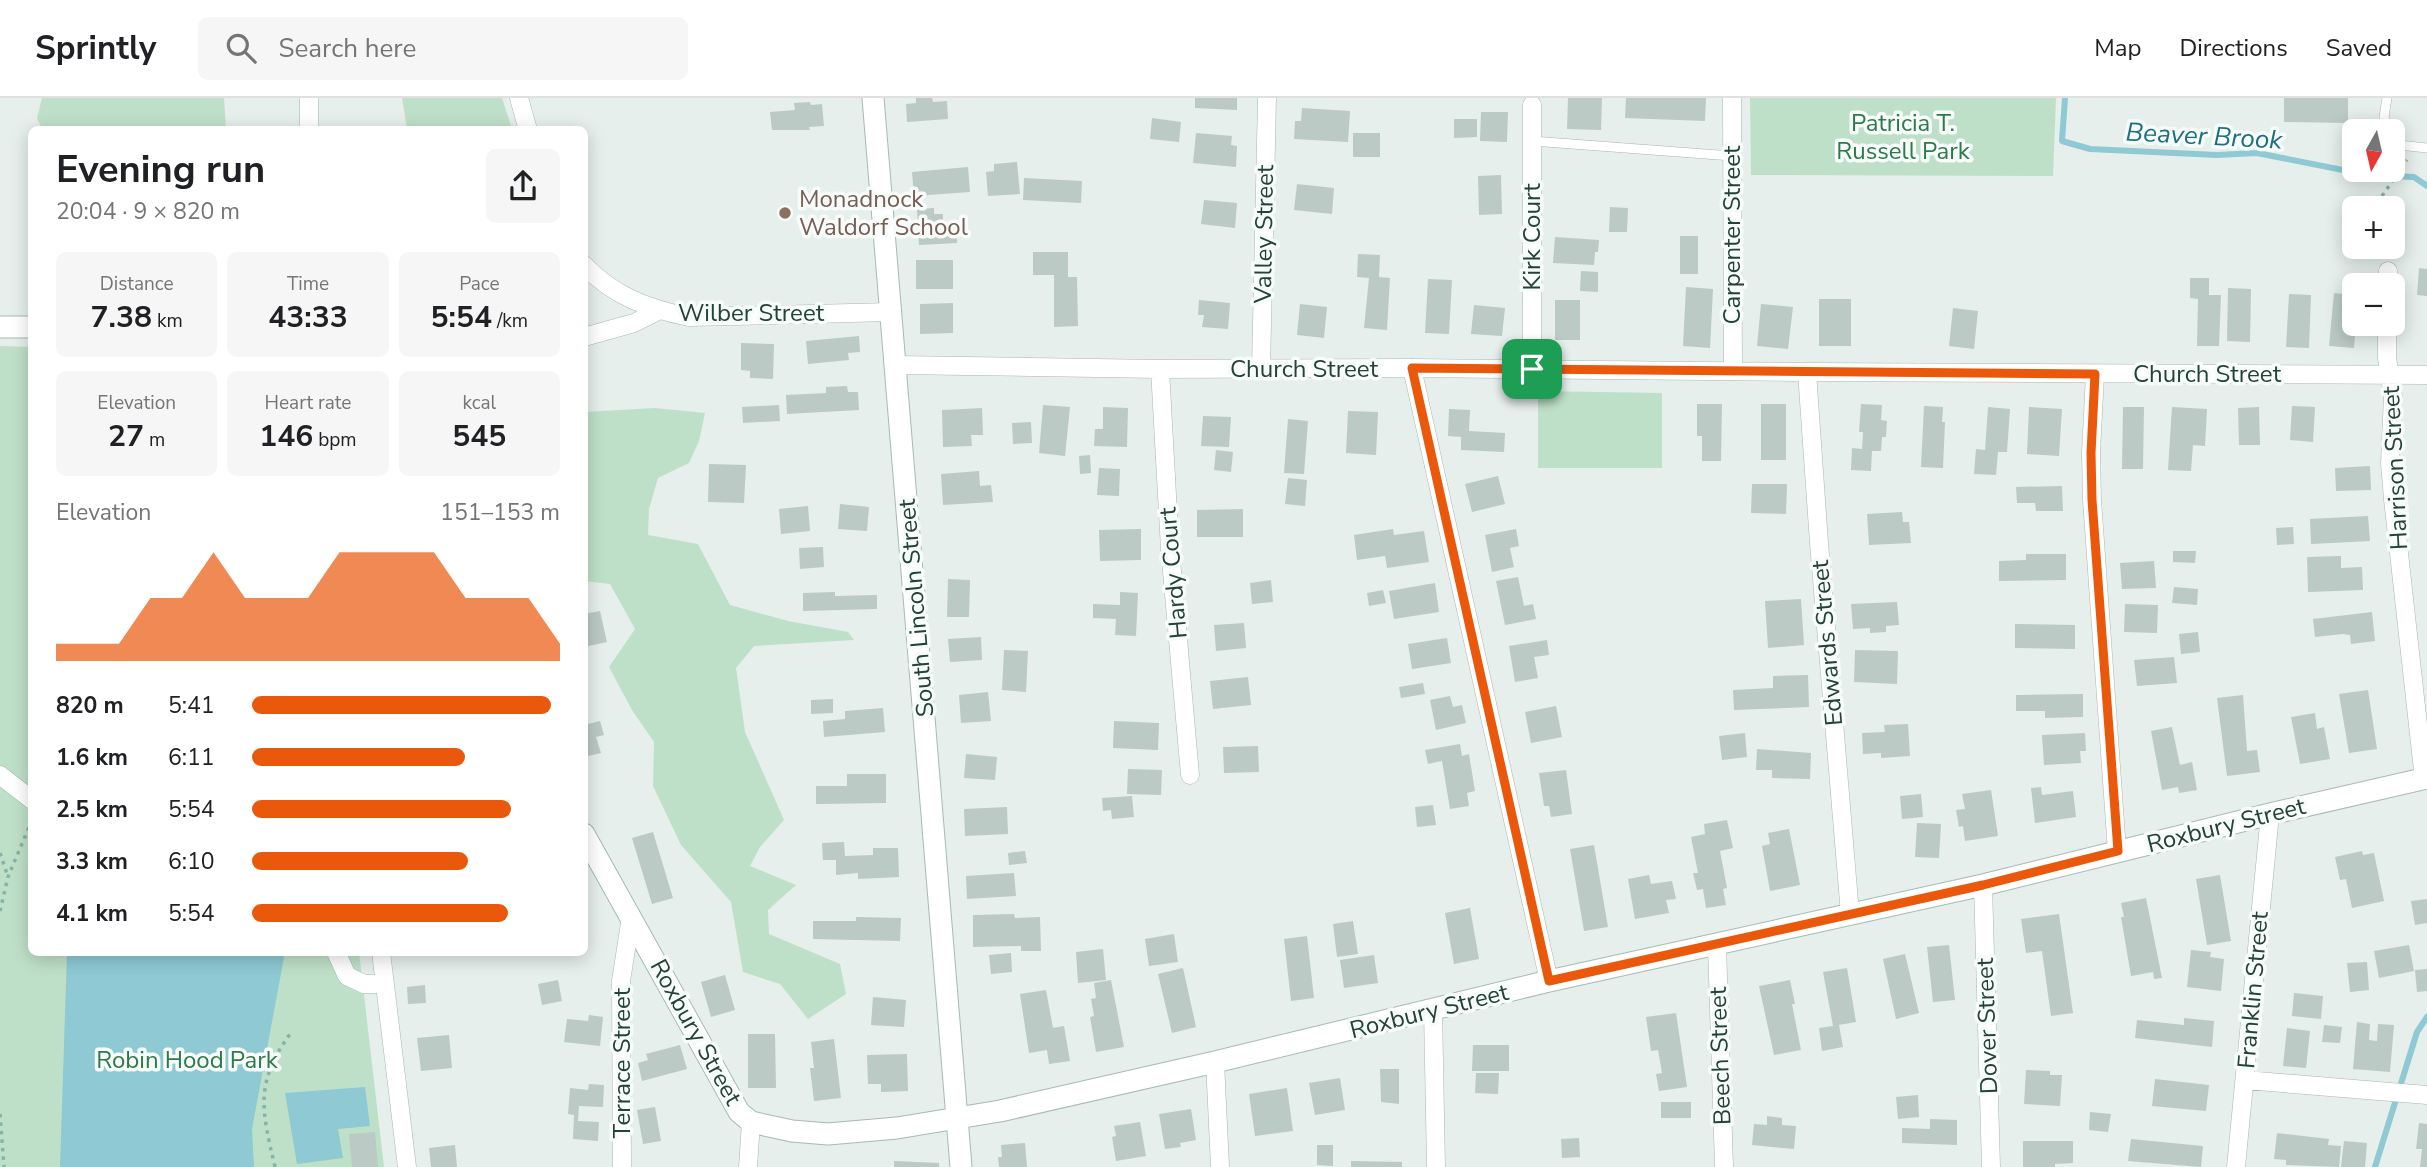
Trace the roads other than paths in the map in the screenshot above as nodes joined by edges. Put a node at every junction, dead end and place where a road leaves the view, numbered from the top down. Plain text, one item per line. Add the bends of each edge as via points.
1 (309, 98) edge
2 (519, 98) edge
3 (873, 98) edge
4 (1267, 98) edge
5 (1732, 98) edge
6 (2387, 98) edge
7 (1532, 105) dead end
8 (2385, 119) edge
9 (309, 126) edge
10 (527, 126) edge
11 (1532, 141) junction
12 (2405, 146) edge
13 (2427, 148) edge
14 (1732, 156) junction
15 (588, 269) edge
16 (658, 311) junction
17 (891, 312) junction
18 (0, 327) edge
19 (28, 327) edge
20 (588, 336) edge
21 (2387, 336) edge
22 (895, 365) junction
23 (1412, 368) junction
24 (1160, 369) junction
25 (1261, 369) junction
26 (1532, 369) junction
27 (1733, 372) junction
28 (1807, 372) junction
29 (2095, 374) junction
30 (2390, 375) junction
31 (2427, 375) edge
32 (0, 775) edge
33 (1190, 775) dead end
34 (2426, 778) edge
35 (28, 797) edge
36 (2270, 814) junction
37 (588, 842) edge
38 (2118, 851) junction
39 (1983, 885) junction
40 (1850, 914) junction
41 (631, 917) junction
42 (1717, 946) junction
43 (339, 956) edge
44 (381, 956) edge
45 (1549, 981) junction
46 (384, 984) junction
47 (1433, 1010) junction
48 (1215, 1062) junction
49 (2245, 1080) junction
50 (2427, 1095) edge
51 (957, 1119) junction
52 (751, 1122) junction
53 (407, 1167) edge
54 (622, 1167) edge
55 (748, 1167) edge
56 (961, 1167) edge
57 (1220, 1167) edge
58 (1436, 1167) edge
59 (1724, 1167) edge
60 (1992, 1167) edge
61 (2236, 1167) edge

1 - 9 street
2 - 10 street
3 - 17 street, South Lincoln Street
4 - 25 street, Valley Street
5 - 14 street, Carpenter Street
6 - 8 lane
7 - 11 street, Kirk Court
11 - 14 lane
11 - 26 street, Kirk Court
12 - 13 lane
14 - 27 street, Carpenter Street
15 - 16 street, Wilber Street via 607,286
16 - 17 street, Wilber Street via 689,317
16 - 20 street
17 - 22 street, South Lincoln Street
18 - 19 street
21 - 30 street, Harrison Street
22 - 24 street, Church Street
22 - 51 street, South Lincoln Street
23 - 25 street, Church Street
23 - 26 street, Church Street
23 - 45 street
24 - 25 street, Church Street
24 - 33 street, Hardy Court
26 - 27 street, Church Street
27 - 28 street, Church Street
28 - 29 street, Church Street
28 - 40 street, Edwards Street
29 - 30 street, Church Street
29 - 38 street via 2092,500
30 - 31 street, Church Street
30 - 34 street, Harrison Street via 2392,499
32 - 35 street
34 - 36 street, Roxbury Street
36 - 38 street, Roxbury Street
36 - 49 street, Franklin Street
37 - 41 street, Roxbury Street
38 - 39 street, Roxbury Street
39 - 40 street, Roxbury Street
39 - 60 street, Dover Street
40 - 42 street, Roxbury Street
41 - 52 street, Roxbury Street via 728,1094
41 - 54 street, Terrace Street via 621,981
42 - 45 street, Roxbury Street
42 - 59 street, Beech Street
43 - 46 street via 347,976 364,984
44 - 46 street
45 - 47 street, Roxbury Street
46 - 53 street
47 - 48 street, Roxbury Street
47 - 58 street
48 - 51 street, Roxbury Street
48 - 57 street
49 - 50 street
49 - 61 street, Franklin Street
51 - 52 street, Roxbury Street via 828,1134
51 - 56 street, South Lincoln Street
52 - 55 street

